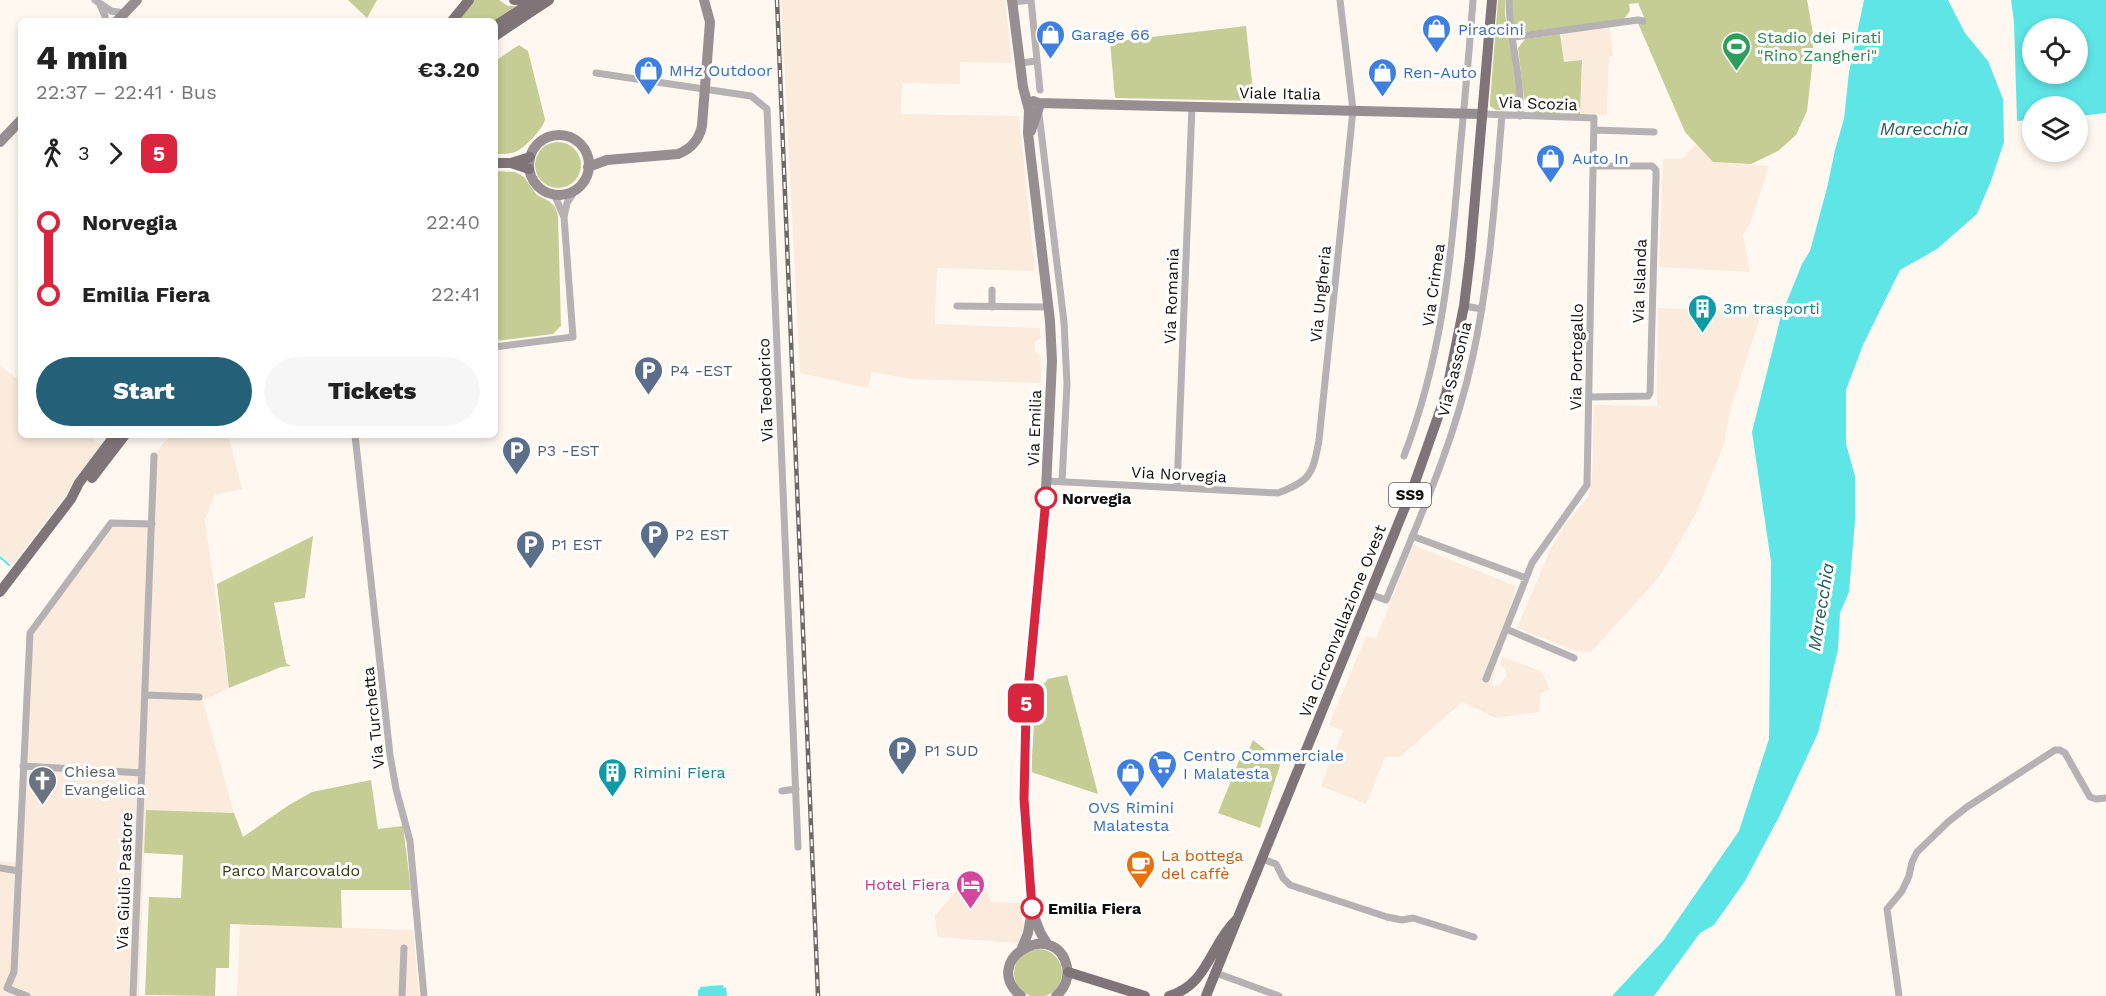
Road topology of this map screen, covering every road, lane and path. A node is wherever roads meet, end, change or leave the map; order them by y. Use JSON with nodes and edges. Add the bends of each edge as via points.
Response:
{"nodes":[{"id":1,"x":137,"y":0,"type":"edge"},
{"id":2,"x":469,"y":0,"type":"edge"},
{"id":3,"x":514,"y":0,"type":"edge"},
{"id":4,"x":521,"y":0,"type":"edge"},
{"id":5,"x":535,"y":0,"type":"edge"},
{"id":6,"x":549,"y":0,"type":"edge"},
{"id":7,"x":704,"y":0,"type":"edge"},
{"id":8,"x":1031,"y":0,"type":"edge"},
{"id":9,"x":1340,"y":0,"type":"edge"},
{"id":10,"x":1473,"y":0,"type":"edge"},
{"id":11,"x":1492,"y":0,"type":"edge"},
{"id":12,"x":1509,"y":0,"type":"edge"},
{"id":13,"x":1013,"y":1,"type":"edge"},
{"id":14,"x":97,"y":2,"type":"edge"},
{"id":15,"x":121,"y":17,"type":"edge"},
{"id":16,"x":105,"y":18,"type":"edge"},
{"id":17,"x":454,"y":18,"type":"edge"},
{"id":18,"x":1643,"y":21,"type":"dead end"},
{"id":19,"x":498,"y":24,"type":"edge"},
{"id":20,"x":498,"y":34,"type":"edge"},
{"id":21,"x":1514,"y":38,"type":"junction"},
{"id":22,"x":1037,"y":61,"type":"junction"},
{"id":23,"x":1020,"y":63,"type":"junction"},
{"id":24,"x":596,"y":73,"type":"dead end"},
{"id":25,"x":1040,"y":90,"type":"dead end"},
{"id":26,"x":705,"y":91,"type":"junction"},
{"id":27,"x":1192,"y":106,"type":"junction"},
{"id":28,"x":1035,"y":107,"type":"junction"},
{"id":29,"x":1353,"y":110,"type":"junction"},
{"id":30,"x":1465,"y":113,"type":"junction"},
{"id":31,"x":1481,"y":114,"type":"junction"},
{"id":32,"x":1502,"y":115,"type":"junction"},
{"id":33,"x":1520,"y":116,"type":"junction"},
{"id":34,"x":1594,"y":118,"type":"joint"},
{"id":35,"x":18,"y":123,"type":"edge"},
{"id":36,"x":1594,"y":130,"type":"junction"},
{"id":37,"x":1654,"y":132,"type":"dead end"},
{"id":38,"x":0,"y":142,"type":"edge"},
{"id":39,"x":586,"y":153,"type":"junction"},
{"id":40,"x":530,"y":157,"type":"junction"},
{"id":41,"x":1045,"y":159,"type":"junction"},
{"id":42,"x":607,"y":160,"type":"junction"},
{"id":43,"x":1032,"y":160,"type":"junction"},
{"id":44,"x":498,"y":163,"type":"edge"},
{"id":45,"x":511,"y":163,"type":"junction"},
{"id":46,"x":1594,"y":166,"type":"junction"},
{"id":47,"x":588,"y":167,"type":"junction"},
{"id":48,"x":529,"y":169,"type":"junction"},
{"id":49,"x":576,"y":189,"type":"junction"},
{"id":50,"x":554,"y":194,"type":"junction"},
{"id":51,"x":564,"y":217,"type":"junction"},
{"id":52,"x":992,"y":290,"type":"dead end"},
{"id":53,"x":957,"y":306,"type":"dead end"},
{"id":54,"x":992,"y":306,"type":"junction"},
{"id":55,"x":1464,"y":306,"type":"junction"},
{"id":56,"x":1048,"y":307,"type":"junction"},
{"id":57,"x":1482,"y":309,"type":"junction"},
{"id":58,"x":1051,"y":334,"type":"junction"},
{"id":59,"x":1065,"y":334,"type":"junction"},
{"id":60,"x":498,"y":347,"type":"edge"},
{"id":61,"x":1589,"y":397,"type":"junction"},
{"id":62,"x":113,"y":438,"type":"edge"},
{"id":63,"x":123,"y":438,"type":"edge"},
{"id":64,"x":355,"y":438,"type":"edge"},
{"id":65,"x":154,"y":456,"type":"dead end"},
{"id":66,"x":1404,"y":456,"type":"dead end"},
{"id":67,"x":1306,"y":479,"type":"joint"},
{"id":68,"x":1047,"y":481,"type":"junction"},
{"id":69,"x":1062,"y":482,"type":"junction"},
{"id":70,"x":1414,"y":485,"type":"junction"},
{"id":71,"x":1177,"y":487,"type":"junction"},
{"id":72,"x":1430,"y":491,"type":"junction"},
{"id":73,"x":70,"y":499,"type":"junction"},
{"id":74,"x":152,"y":524,"type":"junction"},
{"id":75,"x":1412,"y":536,"type":"junction"},
{"id":76,"x":20,"y":565,"type":"junction"},
{"id":77,"x":1526,"y":578,"type":"junction"},
{"id":78,"x":0,"y":585,"type":"edge"},
{"id":79,"x":0,"y":592,"type":"edge"},
{"id":80,"x":1370,"y":594,"type":"junction"},
{"id":81,"x":1506,"y":629,"type":"junction"},
{"id":82,"x":1574,"y":658,"type":"dead end"},
{"id":83,"x":1486,"y":680,"type":"dead end"},
{"id":84,"x":145,"y":695,"type":"junction"},
{"id":85,"x":199,"y":697,"type":"dead end"},
{"id":86,"x":23,"y":766,"type":"junction"},
{"id":87,"x":142,"y":773,"type":"junction"},
{"id":88,"x":796,"y":789,"type":"junction"},
{"id":89,"x":782,"y":790,"type":"dead end"},
{"id":90,"x":2106,"y":798,"type":"edge"},
{"id":91,"x":798,"y":847,"type":"dead end"},
{"id":92,"x":1262,"y":859,"type":"junction"},
{"id":93,"x":0,"y":868,"type":"edge"},
{"id":94,"x":19,"y":871,"type":"junction"},
{"id":95,"x":1032,"y":910,"type":"junction"},
{"id":96,"x":1239,"y":918,"type":"junction"},
{"id":97,"x":1474,"y":937,"type":"dead end"},
{"id":98,"x":1048,"y":945,"type":"junction"},
{"id":99,"x":404,"y":948,"type":"dead end"},
{"id":100,"x":1022,"y":948,"type":"junction"},
{"id":101,"x":1068,"y":972,"type":"junction"},
{"id":102,"x":1216,"y":973,"type":"junction"},
{"id":103,"x":7,"y":990,"type":"edge"},
{"id":104,"x":27,"y":996,"type":"edge"},
{"id":105,"x":133,"y":996,"type":"edge"},
{"id":106,"x":402,"y":996,"type":"edge"},
{"id":107,"x":424,"y":996,"type":"edge"},
{"id":108,"x":1021,"y":996,"type":"edge"},
{"id":109,"x":1056,"y":996,"type":"edge"},
{"id":110,"x":1145,"y":996,"type":"edge"},
{"id":111,"x":1169,"y":996,"type":"edge"},
{"id":112,"x":1206,"y":996,"type":"edge"},
{"id":113,"x":1279,"y":996,"type":"edge"},
{"id":114,"x":1899,"y":996,"type":"edge"}],
"edges":[{"from":1,"to":15,"type":"main road"},
{"from":2,"to":17,"type":"main road"},
{"from":3,"to":4,"type":"main road"},
{"from":5,"to":19,"type":"main road"},
{"from":6,"to":20,"type":"main road"},
{"from":7,"to":26,"type":"main road","via":[[710,22]]},
{"from":8,"to":13,"type":"street"},
{"from":8,"to":22,"type":"street"},
{"from":9,"to":29,"type":"street","name":"Via Ungheria"},
{"from":10,"to":30,"type":"street","name":"Via Crimea"},
{"from":11,"to":31,"type":"main road","name":"Via Circonvallazione Ovest","number":"SS9"},
{"from":12,"to":21,"type":"street"},
{"from":13,"to":23,"type":"main road","name":"Via Emilia"},
{"from":14,"to":15,"type":"street"},
{"from":14,"to":16,"type":"street"},
{"from":18,"to":21,"type":"street"},
{"from":21,"to":33,"type":"street"},
{"from":22,"to":23,"type":"street"},
{"from":22,"to":25,"type":"street"},
{"from":23,"to":28,"type":"main road","name":"Via Emilia","via":[[1025,100]]},
{"from":24,"to":26,"type":"street","name":"Via Teodorico"},
{"from":26,"to":42,"type":"main road","via":[[700,134],[685,151]]},
{"from":26,"to":88,"type":"street","name":"Via Teodorico","via":[[751,96],[766,109]]},
{"from":27,"to":28,"type":"main road","name":"Viale Italia"},
{"from":27,"to":29,"type":"main road","name":"Viale Italia"},
{"from":27,"to":71,"type":"street","name":"Via Romania"},
{"from":28,"to":41,"type":"street"},
{"from":28,"to":43,"type":"main road","name":"Via Emilia","via":[[1028,117]]},
{"from":29,"to":30,"type":"main road","name":"Viale Italia"},
{"from":29,"to":67,"type":"street","name":"Via Ungheria","via":[[1319,440]]},
{"from":30,"to":31,"type":"main road","name":"Viale Italia"},
{"from":30,"to":66,"type":"street","name":"Via Crimea","via":[[1444,309],[1419,415]]},
{"from":31,"to":32,"type":"street","name":"Via Scozia"},
{"from":31,"to":55,"type":"main road","name":"Via Circonvallazione Ovest","number":"SS9"},
{"from":32,"to":33,"type":"street","name":"Via Scozia"},
{"from":32,"to":57,"type":"street","name":"Via Sassonia"},
{"from":33,"to":34,"type":"street","name":"Via Scozia"},
{"from":34,"to":36,"type":"street","name":"Via Portogallo"},
{"from":35,"to":38,"type":"main road"},
{"from":36,"to":37,"type":"street","name":"Via Scozia"},
{"from":36,"to":46,"type":"street","name":"Via Portogallo"},
{"from":39,"to":40,"type":"main road","via":[[574,139],[556,135],[539,142]]},
{"from":39,"to":42,"type":"main road"},
{"from":39,"to":47,"type":"main road"},
{"from":40,"to":45,"type":"main road"},
{"from":40,"to":48,"type":"main road"},
{"from":41,"to":43,"type":"street"},
{"from":41,"to":59,"type":"street"},
{"from":42,"to":47,"type":"main road"},
{"from":43,"to":56,"type":"main road","name":"Via Emilia"},
{"from":44,"to":45,"type":"main road"},
{"from":45,"to":48,"type":"main road"},
{"from":46,"to":61,"type":"street","name":"Via Portogallo"},
{"from":46,"to":61,"type":"street","name":"Via Islanda","via":[[1652,166],[1656,177],[1650,393]]},
{"from":47,"to":49,"type":"main road"},
{"from":48,"to":50,"type":"main road","via":[[538,186]]},
{"from":49,"to":50,"type":"main road"},
{"from":49,"to":51,"type":"street","via":[[567,202]]},
{"from":50,"to":51,"type":"street"},
{"from":51,"to":60,"type":"street","via":[[573,337]]},
{"from":52,"to":54,"type":"street"},
{"from":53,"to":54,"type":"street"},
{"from":54,"to":56,"type":"street"},
{"from":55,"to":57,"type":"street"},
{"from":55,"to":70,"type":"main road","name":"Via Circonvallazione Ovest","number":"SS9","via":[[1446,394]]},
{"from":56,"to":58,"type":"main road","name":"Via Emilia"},
{"from":57,"to":72,"type":"street","name":"Via Sassonia","via":[[1454,428]]},
{"from":58,"to":59,"type":"street"},
{"from":58,"to":68,"type":"main road","name":"Via Emilia"},
{"from":59,"to":69,"type":"street","via":[[1067,384]]},
{"from":61,"to":77,"type":"street","name":"Via Portogallo","via":[[1587,485],[1532,563]]},
{"from":62,"to":73,"type":"main road"},
{"from":63,"to":73,"type":"main road","via":[[85,487]]},
{"from":64,"to":107,"type":"street","name":"Via Turchetta","via":[[390,755],[410,841]]},
{"from":65,"to":74,"type":"street","name":"Via Giulio Pastore"},
{"from":67,"to":71,"type":"street","name":"Via Norvegia","via":[[1278,492]]},
{"from":68,"to":69,"type":"street","name":"Via Norvegia"},
{"from":68,"to":95,"type":"main road","name":"Via Emilia","via":[[1026,712],[1024,799]]},
{"from":69,"to":71,"type":"street","name":"Via Norvegia"},
{"from":70,"to":72,"type":"street"},
{"from":70,"to":80,"type":"main road","name":"Via Circonvallazione Ovest","number":"SS9"},
{"from":72,"to":75,"type":"street","name":"Via Sassonia"},
{"from":73,"to":76,"type":"main road"},
{"from":74,"to":84,"type":"street","name":"Via Giulio Pastore"},
{"from":74,"to":86,"type":"street","via":[[111,523],[33,626]]},
{"from":75,"to":77,"type":"street"},
{"from":75,"to":80,"type":"street","name":"Via Sassonia","via":[[1386,600]]},
{"from":76,"to":78,"type":"main road"},
{"from":76,"to":79,"type":"main road"},
{"from":77,"to":81,"type":"street","name":"Via Portogallo"},
{"from":80,"to":92,"type":"main road","name":"Via Circonvallazione Ovest","number":"SS9"},
{"from":81,"to":82,"type":"street"},
{"from":81,"to":83,"type":"street","name":"Via Portogallo"},
{"from":84,"to":85,"type":"street"},
{"from":84,"to":87,"type":"street","name":"Via Giulio Pastore"},
{"from":86,"to":87,"type":"street"},
{"from":86,"to":94,"type":"street"},
{"from":87,"to":105,"type":"street","name":"Via Giulio Pastore"},
{"from":88,"to":89,"type":"street"},
{"from":88,"to":91,"type":"street","name":"Via Teodorico"},
{"from":90,"to":114,"type":"street","via":[[2090,797],[2065,753],[2055,750],[1967,807],[1926,843],[1917,852],[1902,891],[1887,909]]},
{"from":92,"to":96,"type":"main road","name":"Via Circonvallazione Ovest","number":"SS9"},
{"from":92,"to":97,"type":"street","via":[[1276,864],[1290,885],[1387,917],[1413,918]]},
{"from":93,"to":94,"type":"street"},
{"from":94,"to":103,"type":"street","via":[[14,972]]},
{"from":95,"to":98,"type":"main road","name":"Via Emilia"},
{"from":95,"to":100,"type":"main road","name":"Via Emilia"},
{"from":96,"to":102,"type":"main road","name":"Via Circonvallazione Ovest","number":"SS9"},
{"from":96,"to":111,"type":"main road","via":[[1226,930],[1201,976]]},
{"from":98,"to":100,"type":"main road","via":[[1039,943]]},
{"from":98,"to":101,"type":"main road","name":"Via Emilia","via":[[1062,955]]},
{"from":99,"to":106,"type":"street"},
{"from":100,"to":108,"type":"main road","name":"Via Emilia","via":[[1009,972],[1012,986]]},
{"from":101,"to":109,"type":"main road"},
{"from":101,"to":110,"type":"main road"},
{"from":102,"to":112,"type":"main road","name":"Via Circonvallazione Ovest","number":"SS9"},
{"from":102,"to":113,"type":"street"},
{"from":103,"to":104,"type":"street"}]}
